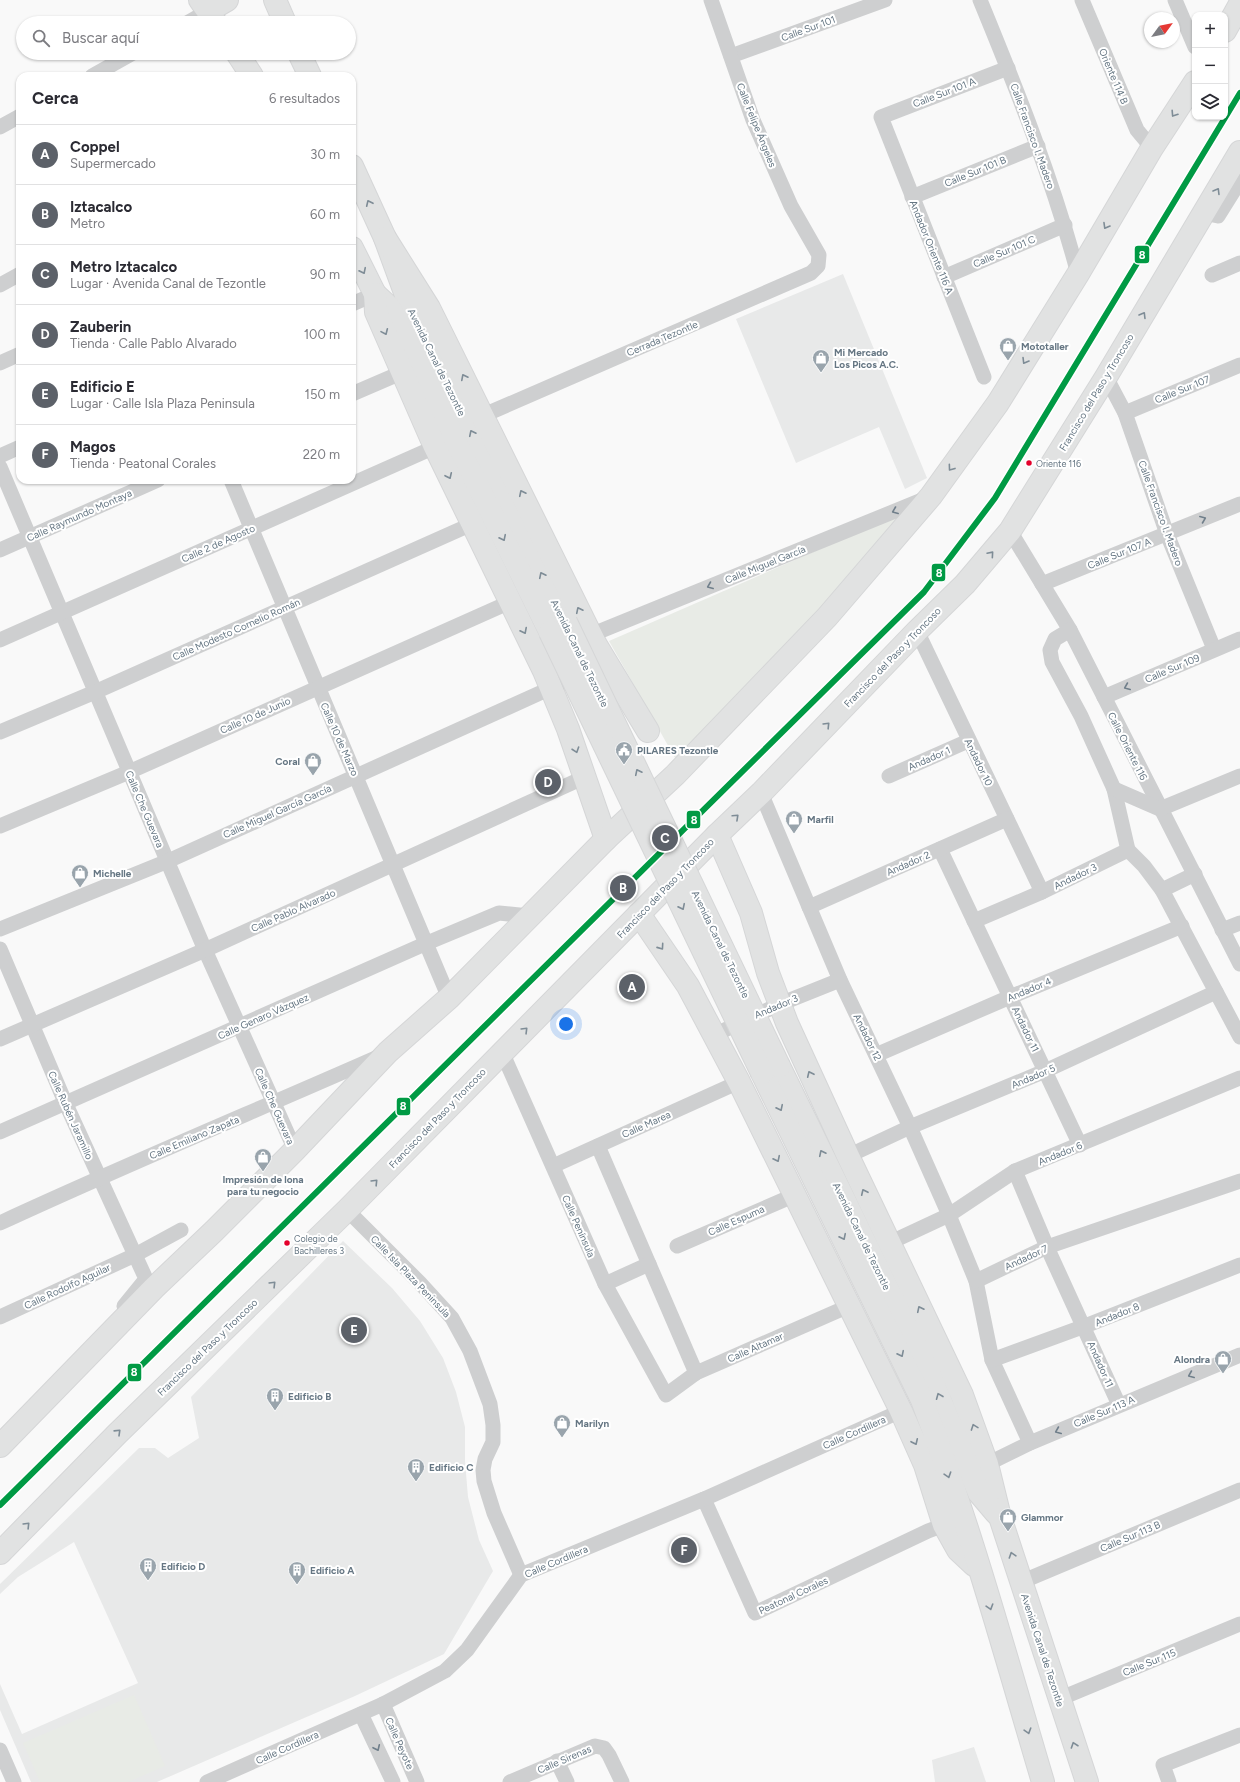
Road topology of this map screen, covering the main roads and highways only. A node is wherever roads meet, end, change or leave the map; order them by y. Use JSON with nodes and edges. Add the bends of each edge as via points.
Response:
{"nodes":[{"id":1,"x":226,"y":0,"type":"edge"},
{"id":2,"x":1240,"y":4,"type":"edge"},
{"id":3,"x":208,"y":11,"type":"edge"},
{"id":4,"x":1228,"y":26,"type":"edge"},
{"id":5,"x":242,"y":60,"type":"edge"},
{"id":6,"x":302,"y":60,"type":"edge"},
{"id":7,"x":249,"y":72,"type":"edge"},
{"id":8,"x":308,"y":72,"type":"edge"},
{"id":9,"x":1194,"y":84,"type":"edge"},
{"id":10,"x":1240,"y":152,"type":"edge"},
{"id":11,"x":356,"y":175,"type":"edge"},
{"id":12,"x":385,"y":238,"type":"junction"},
{"id":13,"x":356,"y":256,"type":"edge"},
{"id":14,"x":375,"y":294,"type":"junction"},
{"id":15,"x":558,"y":627,"type":"junction"},
{"id":16,"x":648,"y":731,"type":"dead end"},
{"id":17,"x":717,"y":835,"type":"junction"},
{"id":18,"x":606,"y":839,"type":"junction"},
{"id":19,"x":639,"y":914,"type":"junction"},
{"id":20,"x":783,"y":1013,"type":"junction"},
{"id":21,"x":726,"y":1058,"type":"junction"},
{"id":22,"x":771,"y":1069,"type":"junction"},
{"id":23,"x":0,"y":1446,"type":"edge"},
{"id":24,"x":979,"y":1468,"type":"junction"},
{"id":25,"x":0,"y":1553,"type":"edge"},
{"id":26,"x":979,"y":1569,"type":"junction"},
{"id":27,"x":1043,"y":1782,"type":"edge"},
{"id":28,"x":1087,"y":1782,"type":"edge"}],
"edges":[{"from":1,"to":3,"type":"main road"},
{"from":2,"to":4,"type":"main road"},
{"from":5,"to":7,"type":"main road"},
{"from":6,"to":8,"type":"main road"},
{"from":9,"to":18,"type":"main road","one_way":true,"via":[[1152,148],[1012,382],[931,496],[816,628],[675,775]]},
{"from":17,"to":10,"type":"main road","name":"Francisco del Paso y Troncoso","one_way":true,"via":[[965,584],[1010,531],[1106,377]]},
{"from":12,"to":11,"type":"main road","name":"Avenida Canal de Tezontle","one_way":true},
{"from":15,"to":12,"type":"main road","name":"Avenida Canal de Tezontle","one_way":true,"via":[[414,317]]},
{"from":16,"to":12,"type":"main road","name":"Avenida Canal de Tezontle","one_way":true,"via":[[617,681],[429,308]]},
{"from":13,"to":14,"type":"main road","name":"Avenida Canal de Tezontle","one_way":true},
{"from":14,"to":15,"type":"main road","name":"Avenida Canal de Tezontle","one_way":true,"via":[[390,307]]},
{"from":14,"to":18,"type":"main road","name":"Avenida Canal de Tezontle","one_way":true,"via":[[376,312],[435,447],[552,689]]},
{"from":15,"to":22,"type":"main road","name":"Avenida Canal de Tezontle","bridge":true},
{"from":17,"to":19,"type":"main road","name":"Francisco del Paso y Troncoso"},
{"from":17,"to":20,"type":"main road","name":"Avenida Canal de Tezontle","via":[[751,913],[768,973]]},
{"from":18,"to":23,"type":"main road","via":[[449,998],[388,1052]]},
{"from":19,"to":21,"type":"main road","one_way":true,"via":[[688,986]]},
{"from":25,"to":19,"type":"main road","name":"Francisco del Paso y Troncoso","one_way":true,"via":[[117,1434],[347,1210]]},
{"from":20,"to":21,"type":"main road","via":[[773,1025],[751,1037]]},
{"from":24,"to":20,"type":"main road","name":"Avenida Canal de Tezontle","one_way":true,"via":[[962,1395],[889,1244]]},
{"from":21,"to":26,"type":"main road","one_way":true,"via":[[901,1411],[925,1465],[944,1525],[958,1550]]},
{"from":24,"to":22,"type":"main road","name":"Avenida Canal de Tezontle","one_way":true},
{"from":22,"to":26,"type":"main road","name":"Avenida Canal de Tezontle","one_way":true,"via":[[922,1400]]},
{"from":28,"to":24,"type":"main road","name":"Avenida Canal de Tezontle","one_way":true,"via":[[1000,1517],[979,1493]]},
{"from":26,"to":27,"type":"main road","name":"Avenida Canal de Tezontle","one_way":true}]}
